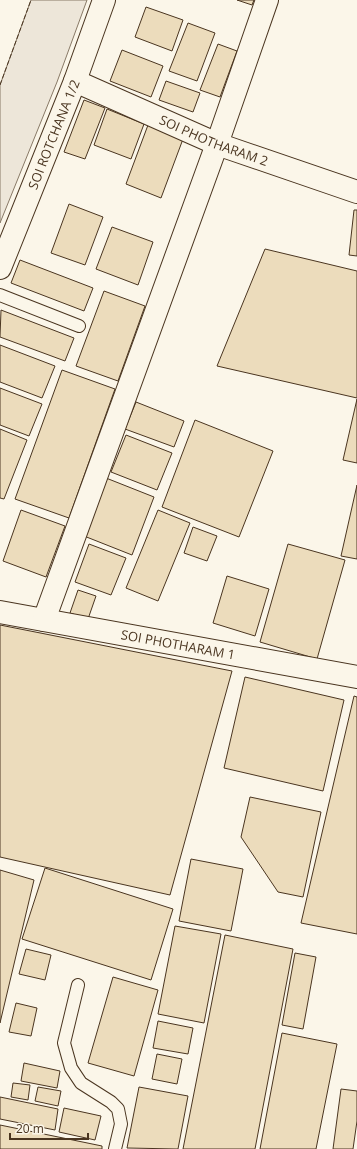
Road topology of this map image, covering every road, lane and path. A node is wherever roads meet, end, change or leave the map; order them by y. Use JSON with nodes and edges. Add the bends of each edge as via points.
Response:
{"nodes":[{"id":1,"x":104,"y":0,"type":"edge"},
{"id":2,"x":267,"y":0,"type":"edge"},
{"id":3,"x":75,"y":81,"type":"junction"},
{"id":4,"x":217,"y":144,"type":"junction"},
{"id":5,"x":357,"y":191,"type":"edge"},
{"id":6,"x":0,"y":268,"type":"edge"},
{"id":7,"x":0,"y":295,"type":"edge"},
{"id":8,"x":79,"y":326,"type":"dead end"},
{"id":9,"x":0,"y":612,"type":"edge"},
{"id":10,"x":44,"y":620,"type":"junction"},
{"id":11,"x":357,"y":677,"type":"edge"},
{"id":12,"x":78,"y":985,"type":"dead end"},
{"id":13,"x":115,"y":1149,"type":"edge"}],
"edges":[{"from":1,"to":3,"type":"street","name":"SOI ROTCHANA 1/2"},
{"from":2,"to":4,"type":"street"},
{"from":3,"to":4,"type":"street","name":"SOI PHOTHARAM 2"},
{"from":3,"to":6,"type":"street","name":"SOI ROTCHANA 1/2"},
{"from":4,"to":5,"type":"street","name":"SOI PHOTHARAM 2"},
{"from":4,"to":10,"type":"street"},
{"from":7,"to":8,"type":"lane"},
{"from":9,"to":10,"type":"street","name":"SOI PHOTHARAM 1"},
{"from":10,"to":11,"type":"street","name":"SOI PHOTHARAM 1"},
{"from":12,"to":13,"type":"lane","via":[[64,1043],[71,1068],[81,1083],[118,1109],[121,1124]]}]}
